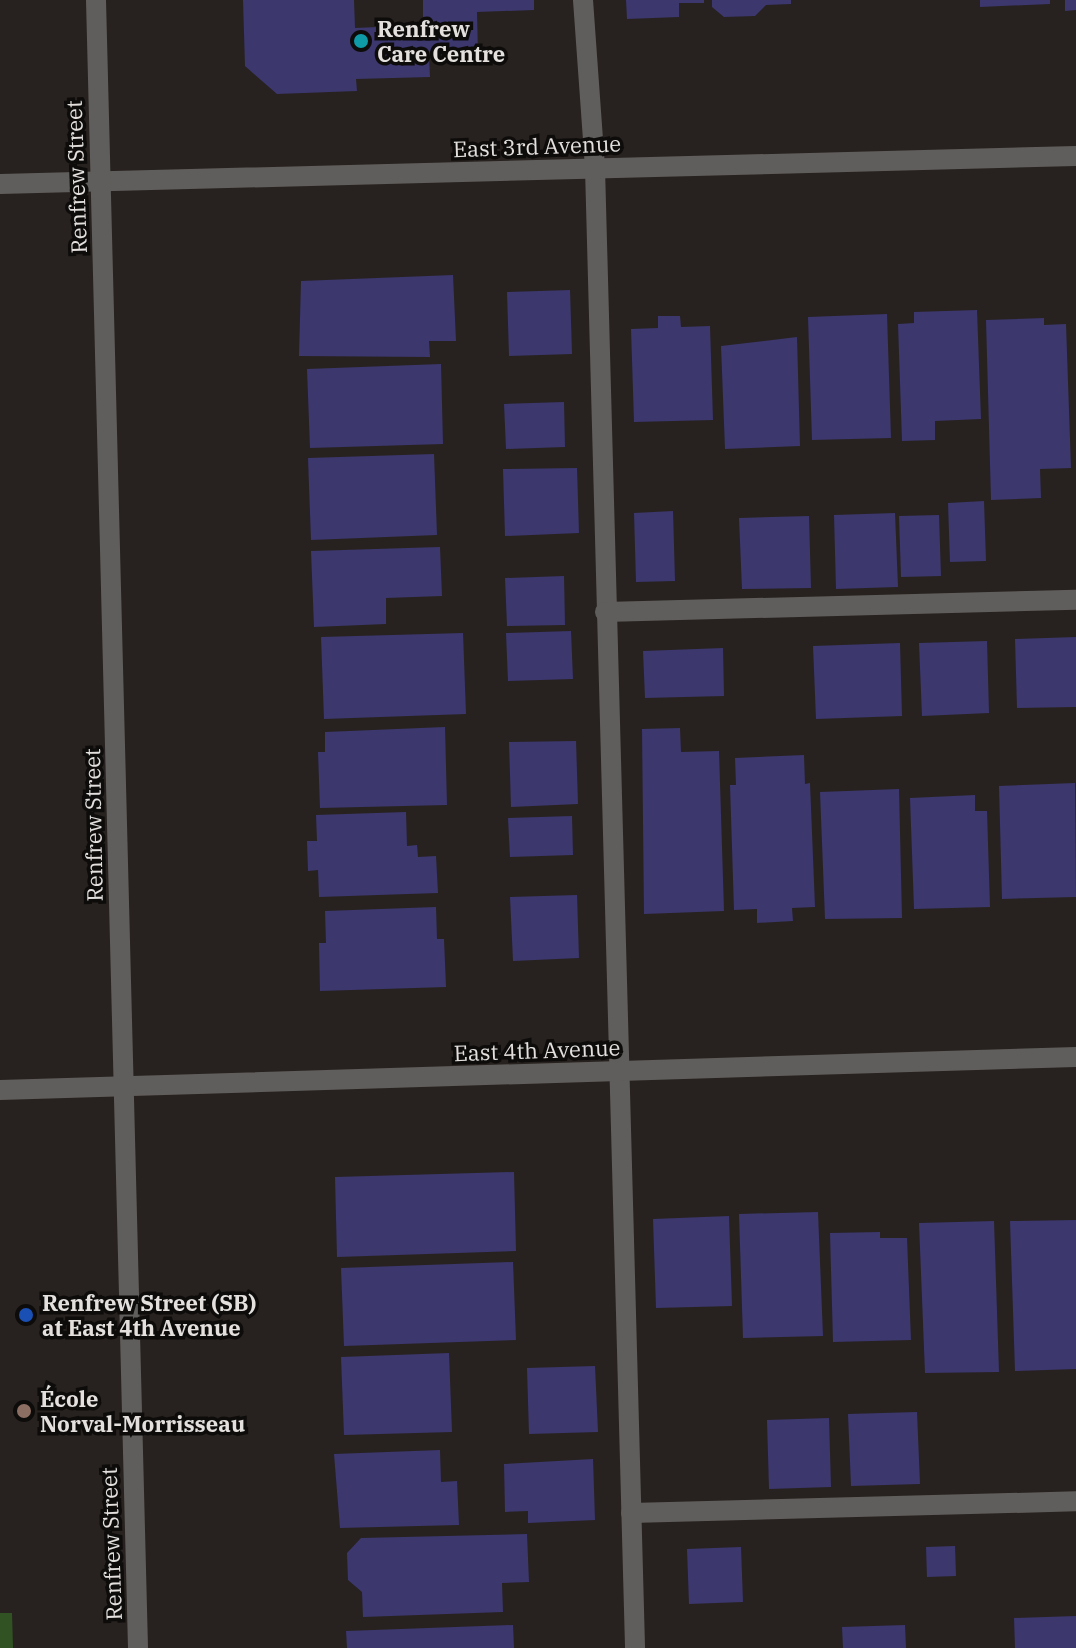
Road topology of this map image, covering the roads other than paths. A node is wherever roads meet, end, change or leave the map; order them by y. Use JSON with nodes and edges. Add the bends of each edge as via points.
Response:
{"nodes":[{"id":1,"x":96,"y":0,"type":"edge"},
{"id":2,"x":583,"y":0,"type":"edge"},
{"id":3,"x":1076,"y":156,"type":"edge"},
{"id":4,"x":595,"y":168,"type":"junction"},
{"id":5,"x":100,"y":182,"type":"junction"},
{"id":6,"x":0,"y":184,"type":"edge"},
{"id":7,"x":1076,"y":600,"type":"edge"},
{"id":8,"x":605,"y":612,"type":"junction"},
{"id":9,"x":1076,"y":1057,"type":"edge"},
{"id":10,"x":616,"y":1072,"type":"junction"},
{"id":11,"x":123,"y":1086,"type":"junction"},
{"id":12,"x":0,"y":1090,"type":"edge"},
{"id":13,"x":1076,"y":1501,"type":"edge"},
{"id":14,"x":631,"y":1513,"type":"junction"},
{"id":15,"x":138,"y":1648,"type":"edge"},
{"id":16,"x":635,"y":1648,"type":"edge"}],
"edges":[{"from":1,"to":5,"type":"street","name":"Renfrew Street"},
{"from":2,"to":4,"type":"street"},
{"from":3,"to":4,"type":"street","name":"East 3rd Avenue"},
{"from":4,"to":5,"type":"street","name":"East 3rd Avenue"},
{"from":4,"to":8,"type":"street"},
{"from":5,"to":6,"type":"street","name":"East 3rd Avenue"},
{"from":5,"to":11,"type":"street","name":"Renfrew Street"},
{"from":7,"to":8,"type":"street"},
{"from":8,"to":10,"type":"street"},
{"from":9,"to":10,"type":"street","name":"East 4th Avenue"},
{"from":10,"to":11,"type":"street","name":"East 4th Avenue"},
{"from":10,"to":14,"type":"street"},
{"from":11,"to":12,"type":"street","name":"East 4th Avenue"},
{"from":11,"to":15,"type":"street","name":"Renfrew Street"},
{"from":13,"to":14,"type":"street"},
{"from":14,"to":16,"type":"street"}]}
